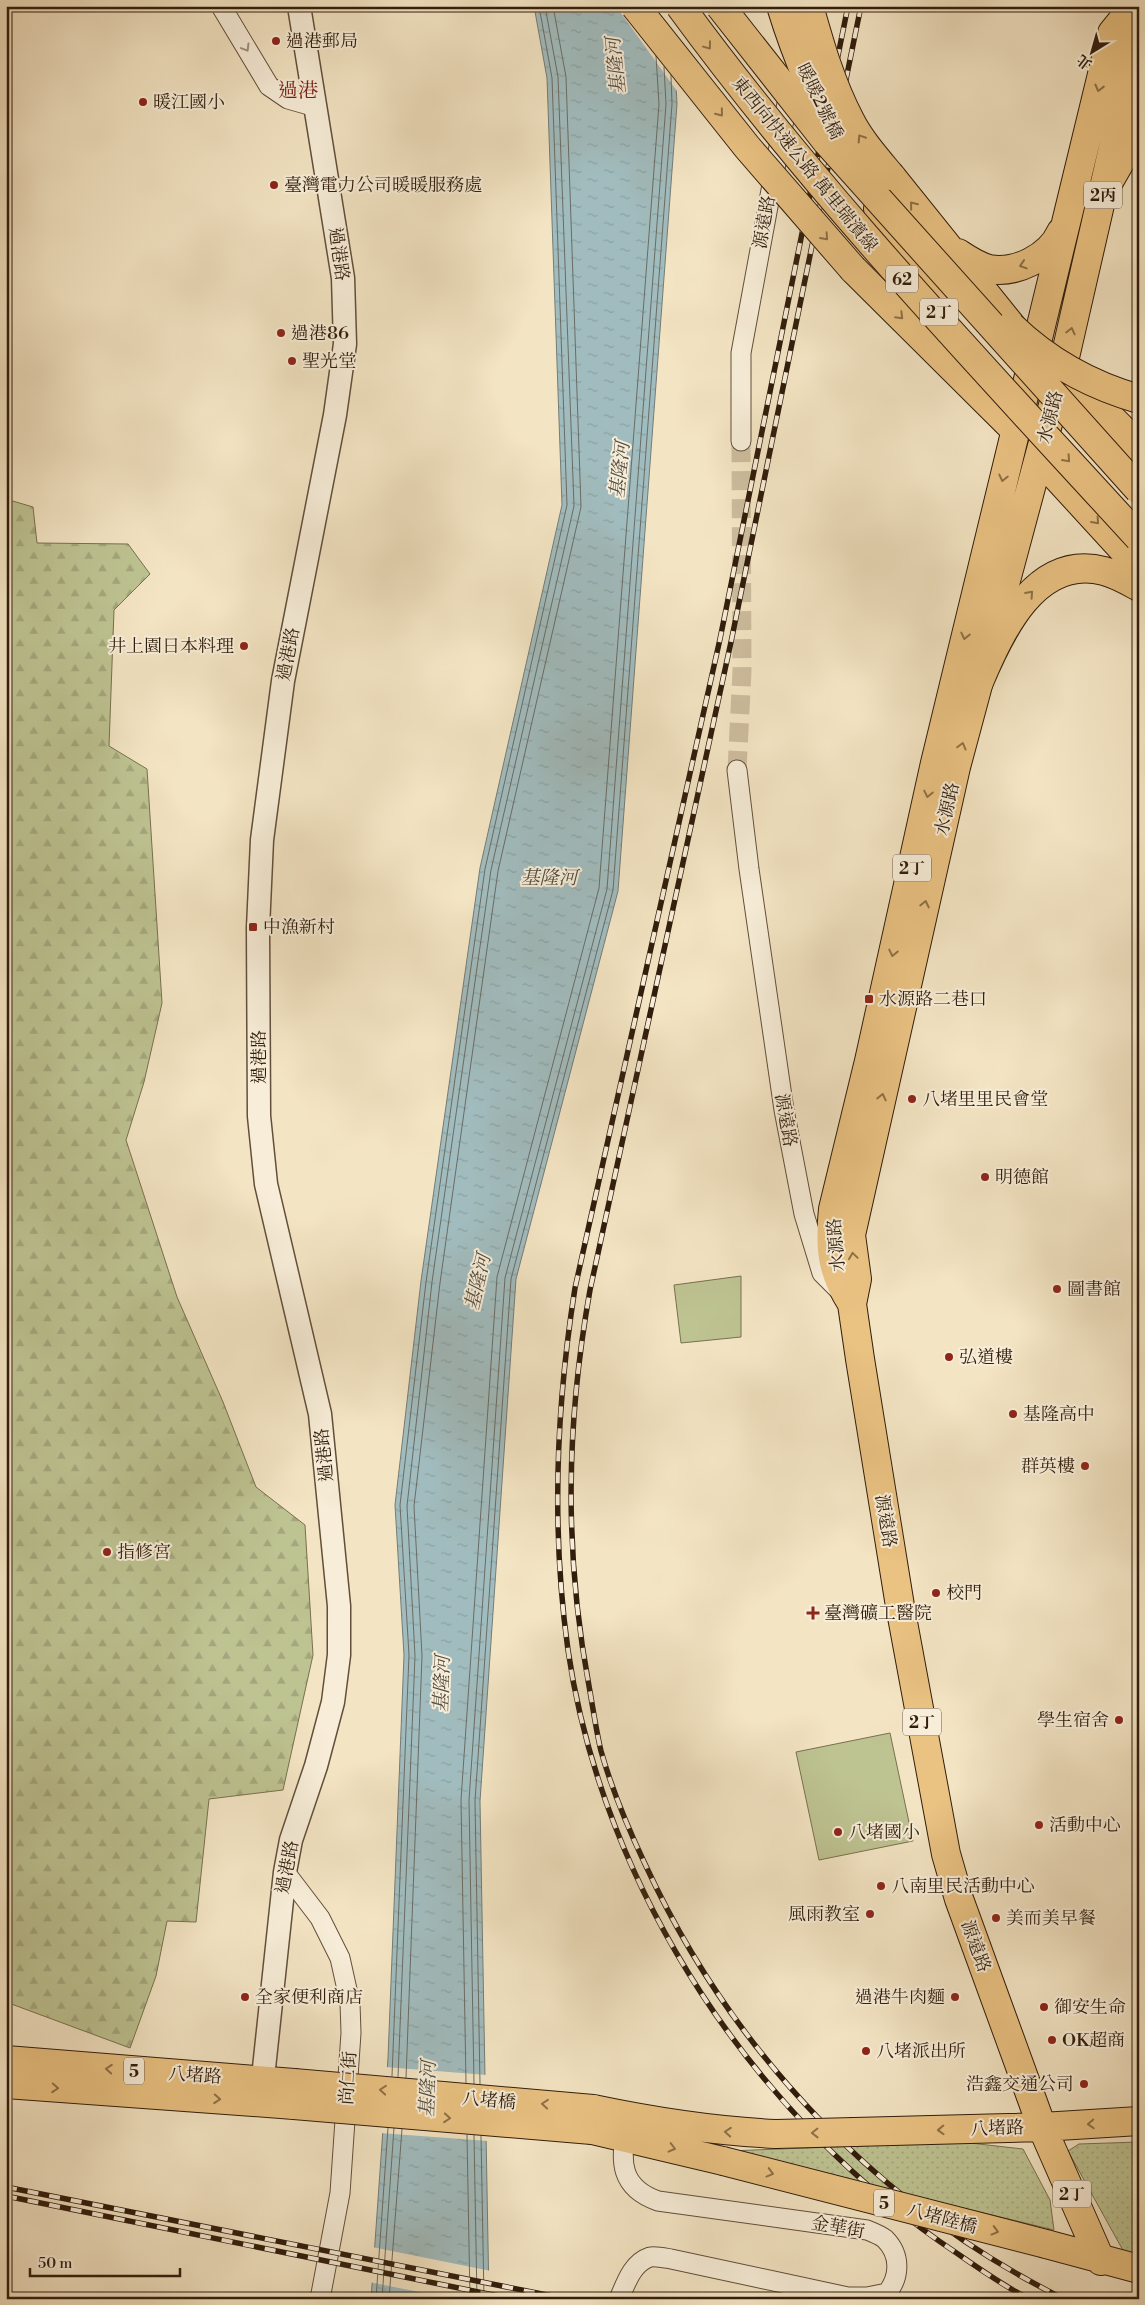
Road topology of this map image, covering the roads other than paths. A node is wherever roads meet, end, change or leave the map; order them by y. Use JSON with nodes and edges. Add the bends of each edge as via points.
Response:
{"nodes":[{"id":1,"x":221,"y":6,"type":"edge"},
{"id":2,"x":299,"y":6,"type":"edge"},
{"id":3,"x":635,"y":6,"type":"edge"},
{"id":4,"x":680,"y":6,"type":"edge"},
{"id":5,"x":720,"y":6,"type":"edge"},
{"id":6,"x":782,"y":6,"type":"edge"},
{"id":7,"x":808,"y":6,"type":"edge"},
{"id":8,"x":1133,"y":11,"type":"edge"},
{"id":9,"x":316,"y":108,"type":"junction"},
{"id":10,"x":1139,"y":129,"type":"edge"},
{"id":11,"x":862,"y":184,"type":"junction"},
{"id":12,"x":1103,"y":192,"type":"junction"},
{"id":13,"x":1067,"y":219,"type":"junction"},
{"id":14,"x":936,"y":233,"type":"junction"},
{"id":15,"x":1034,"y":354,"type":"junction"},
{"id":16,"x":1060,"y":379,"type":"junction"},
{"id":17,"x":1139,"y":399,"type":"edge"},
{"id":18,"x":1014,"y":430,"type":"junction"},
{"id":19,"x":741,"y":441,"type":"tunnel mouth"},
{"id":20,"x":1139,"y":446,"type":"edge"},
{"id":21,"x":1040,"y":459,"type":"junction"},
{"id":22,"x":1139,"y":470,"type":"edge"},
{"id":23,"x":1139,"y":490,"type":"edge"},
{"id":24,"x":1139,"y":538,"type":"edge"},
{"id":25,"x":1139,"y":567,"type":"edge"},
{"id":26,"x":1139,"y":587,"type":"edge"},
{"id":27,"x":979,"y":682,"type":"junction"},
{"id":28,"x":737,"y":770,"type":"tunnel mouth"},
{"id":29,"x":852,"y":1304,"type":"junction"},
{"id":30,"x":285,"y":1872,"type":"junction"},
{"id":31,"x":6,"y":2060,"type":"edge"},
{"id":32,"x":6,"y":2084,"type":"edge"},
{"id":33,"x":261,"y":2091,"type":"junction"},
{"id":34,"x":294,"y":2094,"type":"joint"},
{"id":35,"x":1139,"y":2121,"type":"edge"},
{"id":36,"x":627,"y":2127,"type":"junction"},
{"id":37,"x":1042,"y":2127,"type":"junction"},
{"id":38,"x":1101,"y":2261,"type":"junction"},
{"id":39,"x":1139,"y":2269,"type":"edge"},
{"id":40,"x":320,"y":2299,"type":"edge"},
{"id":41,"x":619,"y":2299,"type":"edge"}],
"edges":[{"from":1,"to":9,"type":"street","one_way":true,"via":[[269,86],[288,99]]},
{"from":2,"to":9,"type":"street","name":"過港路"},
{"from":3,"to":18,"type":"main road","one_way":true,"bridge":true,"via":[[747,147],[853,269]]},
{"from":4,"to":24,"type":"main road","name":"東西向快速公路 萬里瑞濱線","number":"62","one_way":true,"bridge":true,"via":[[874,249]]},
{"from":5,"to":11,"type":"main road","name":"東西向快速公路 萬里瑞濱線","number":"62","bridge":true,"via":[[779,84]]},
{"from":6,"to":11,"type":"main road","name":"暖暖2號橋","number":"2丁","bridge":true,"via":[[793,46],[825,118]]},
{"from":14,"to":7,"type":"main road","name":"暖暖2號橋","number":"2丁","one_way":true,"bridge":true,"via":[[866,146],[850,121]]},
{"from":7,"to":19,"type":"street","name":"源遠路","via":[[781,130],[741,353]]},
{"from":8,"to":12,"type":"main road","name":"水源路","number":"2丙","via":[[1138,39]]},
{"from":8,"to":13,"type":"main road","name":"水源路","number":"2丙","one_way":true,"via":[[1112,33]]},
{"from":9,"to":30,"type":"street","name":"過港路","via":[[344,278],[345,344],[335,415],[283,681],[262,840],[258,928],[259,1116],[266,1184],[320,1414],[339,1606],[339,1655],[333,1702],[291,1840]]},
{"from":10,"to":12,"type":"main road"},
{"from":11,"to":17,"type":"main road","bridge":true,"via":[[1026,340],[1054,362],[1101,386]]},
{"from":11,"to":18,"type":"main road","number":"2丁"},
{"from":11,"to":23,"type":"main road","name":"東西向快速公路 萬里瑞濱線","number":"62","bridge":true},
{"from":16,"to":12,"type":"main road","name":"水源路","number":"2丙","one_way":true},
{"from":13,"to":14,"type":"main road","one_way":true,"via":[[1050,249],[1035,260],[1004,269],[989,269],[973,263]]},
{"from":13,"to":15,"type":"main road","name":"水源路","number":"2丙"},
{"from":14,"to":15,"type":"main road","number":"2丁"},
{"from":15,"to":16,"type":"main road","number":"2丁"},
{"from":15,"to":18,"type":"main road","name":"水源路","number":"2丁"},
{"from":16,"to":20,"type":"main road","via":[[1102,409]]},
{"from":16,"to":21,"type":"main road","name":"水源路","number":"2丁"},
{"from":16,"to":22,"type":"main road"},
{"from":18,"to":21,"type":"main road"},
{"from":18,"to":29,"type":"main road","name":"水源路","number":"2丁","one_way":true,"via":[[833,1209],[833,1258],[839,1283]]},
{"from":21,"to":25,"type":"main road","one_way":true},
{"from":21,"to":27,"type":"main road","name":"水源路","number":"2丁"},
{"from":27,"to":26,"type":"main road","one_way":true,"via":[[1022,604],[1041,583],[1066,572],[1091,569],[1117,576]]},
{"from":29,"to":27,"type":"main road","name":"水源路","number":"2丁","one_way":true,"via":[[857,1279],[851,1235],[956,767]]},
{"from":28,"to":29,"type":"street","name":"源遠路","via":[[784,1110],[804,1214],[822,1273]]},
{"from":29,"to":37,"type":"main road","name":"源遠路","number":"2丁","via":[[900,1606],[946,1854],[959,1899]]},
{"from":30,"to":33,"type":"street","name":"過港路"},
{"from":30,"to":40,"type":"street","name":"尚仁街","via":[[324,1926],[340,1958],[350,2003],[351,2033],[340,2192]]},
{"from":33,"to":31,"type":"main road","name":"八堵路","number":"5","one_way":true},
{"from":32,"to":33,"type":"main road","name":"八堵路","number":"5","one_way":true},
{"from":33,"to":34,"type":"main road","name":"八堵路","number":"5"},
{"from":34,"to":36,"type":"main road","name":"八堵橋","number":"5","bridge":true,"via":[[593,2119]]},
{"from":35,"to":37,"type":"main road","name":"八堵路","number":"5","one_way":true},
{"from":37,"to":36,"type":"main road","name":"八堵路","number":"5","one_way":true,"bridge":true,"via":[[776,2134],[723,2132],[664,2124]]},
{"from":36,"to":38,"type":"main road","name":"八堵陸橋","number":"5","one_way":true,"bridge":true,"via":[[723,2161]]},
{"from":36,"to":41,"type":"street","name":"金華街","via":[[624,2166],[634,2189],[645,2196],[658,2201],[866,2230],[884,2238],[898,2265],[895,2283],[887,2293],[867,2298],[848,2297],[651,2257],[638,2264]]},
{"from":37,"to":38,"type":"main road","name":"源遠路","number":"2丁"},
{"from":38,"to":39,"type":"main road","number":"5"}]}
